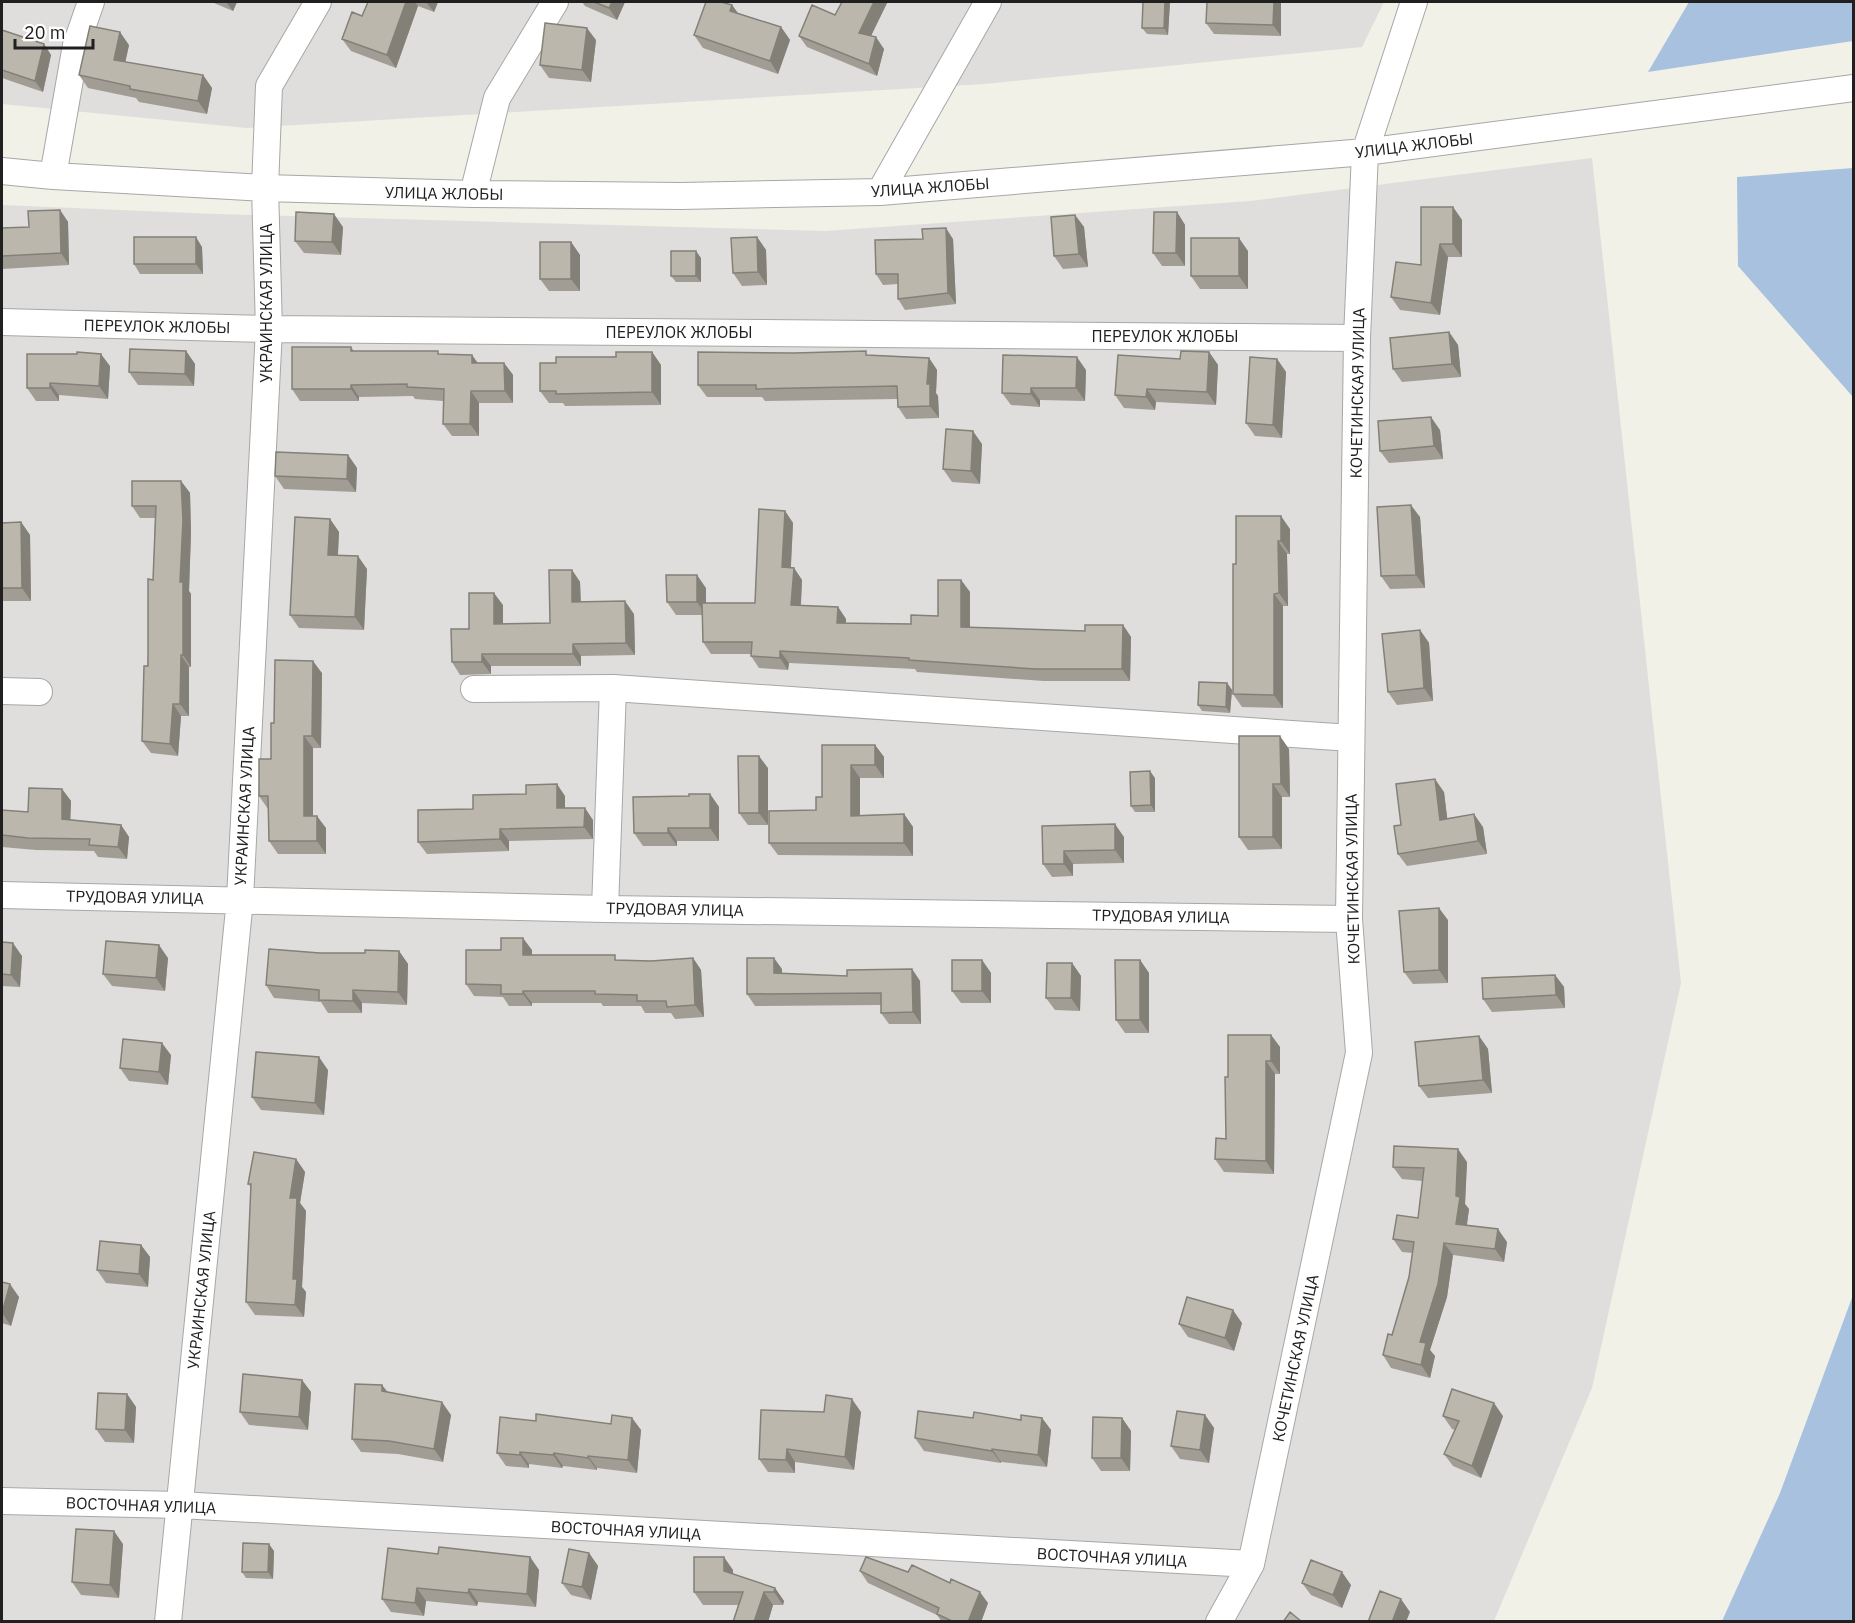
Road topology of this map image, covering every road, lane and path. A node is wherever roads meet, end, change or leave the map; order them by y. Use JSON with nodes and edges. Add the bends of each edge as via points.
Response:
{"nodes":[{"id":1,"x":92,"y":2,"type":"edge"},
{"id":2,"x":318,"y":2,"type":"edge"},
{"id":3,"x":555,"y":2,"type":"edge"},
{"id":4,"x":988,"y":2,"type":"edge"},
{"id":5,"x":1414,"y":2,"type":"edge"},
{"id":6,"x":1854,"y":87,"type":"edge"},
{"id":7,"x":1365,"y":152,"type":"junction"},
{"id":8,"x":2,"y":171,"type":"edge"},
{"id":9,"x":53,"y":176,"type":"junction"},
{"id":10,"x":265,"y":188,"type":"junction"},
{"id":11,"x":880,"y":192,"type":"junction"},
{"id":12,"x":473,"y":194,"type":"junction"},
{"id":13,"x":2,"y":322,"type":"edge"},
{"id":14,"x":269,"y":329,"type":"junction"},
{"id":15,"x":1357,"y":338,"type":"junction"},
{"id":16,"x":613,"y":688,"type":"junction"},
{"id":17,"x":474,"y":689,"type":"dead end"},
{"id":18,"x":2,"y":691,"type":"edge"},
{"id":19,"x":39,"y":692,"type":"dead end"},
{"id":20,"x":1351,"y":738,"type":"junction"},
{"id":21,"x":2,"y":895,"type":"edge"},
{"id":22,"x":240,"y":899,"type":"junction"},
{"id":23,"x":605,"y":909,"type":"junction"},
{"id":24,"x":1349,"y":919,"type":"junction"},
{"id":25,"x":2,"y":1502,"type":"edge"},
{"id":26,"x":180,"y":1505,"type":"junction"},
{"id":27,"x":1251,"y":1564,"type":"junction"},
{"id":28,"x":168,"y":1622,"type":"edge"},
{"id":29,"x":1219,"y":1622,"type":"edge"}],
"edges":[{"from":1,"to":9,"type":"street","via":[[76,45]]},
{"from":2,"to":10,"type":"street","name":"УКРАИНСКАЯ УЛИЦА","via":[[269,86]]},
{"from":3,"to":12,"type":"street","via":[[497,98]]},
{"from":4,"to":11,"type":"street"},
{"from":5,"to":7,"type":"street","name":"КОЧЕТИНСКАЯ УЛИЦА"},
{"from":6,"to":7,"type":"street","name":"УЛИЦА ЖЛОБЫ"},
{"from":7,"to":11,"type":"street","name":"УЛИЦА ЖЛОБЫ"},
{"from":7,"to":15,"type":"street","name":"КОЧЕТИНСКАЯ УЛИЦА"},
{"from":8,"to":9,"type":"street","name":"УЛИЦА ЖЛОБЫ"},
{"from":9,"to":10,"type":"street","name":"УЛИЦА ЖЛОБЫ"},
{"from":10,"to":12,"type":"street","name":"УЛИЦА ЖЛОБЫ"},
{"from":10,"to":14,"type":"street","name":"УКРАИНСКАЯ УЛИЦА"},
{"from":11,"to":12,"type":"street","name":"УЛИЦА ЖЛОБЫ","via":[[681,196]]},
{"from":13,"to":14,"type":"street","name":"ПЕРЕУЛОК ЖЛОБЫ"},
{"from":14,"to":15,"type":"street","name":"ПЕРЕУЛОК ЖЛОБЫ"},
{"from":14,"to":22,"type":"street","name":"УКРАИНСКАЯ УЛИЦА"},
{"from":15,"to":20,"type":"street","name":"КОЧЕТИНСКАЯ УЛИЦА"},
{"from":16,"to":17,"type":"street"},
{"from":16,"to":20,"type":"street"},
{"from":16,"to":23,"type":"street"},
{"from":18,"to":19,"type":"street"},
{"from":20,"to":24,"type":"street","name":"КОЧЕТИНСКАЯ УЛИЦА"},
{"from":21,"to":22,"type":"street","name":"ТРУДОВАЯ УЛИЦА"},
{"from":22,"to":23,"type":"street","name":"ТРУДОВАЯ УЛИЦА"},
{"from":22,"to":26,"type":"street","name":"УКРАИНСКАЯ УЛИЦА"},
{"from":23,"to":24,"type":"street","name":"ТРУДОВАЯ УЛИЦА"},
{"from":24,"to":27,"type":"street","name":"КОЧЕТИНСКАЯ УЛИЦА","via":[[1359,1053]]},
{"from":25,"to":26,"type":"street","name":"ВОСТОЧНАЯ УЛИЦА"},
{"from":26,"to":27,"type":"street","name":"ВОСТОЧНАЯ УЛИЦА"},
{"from":26,"to":28,"type":"street","name":"УКРАИНСКАЯ УЛИЦА"},
{"from":27,"to":29,"type":"street","name":"КОЧЕТИНСКАЯ УЛИЦА"}]}
